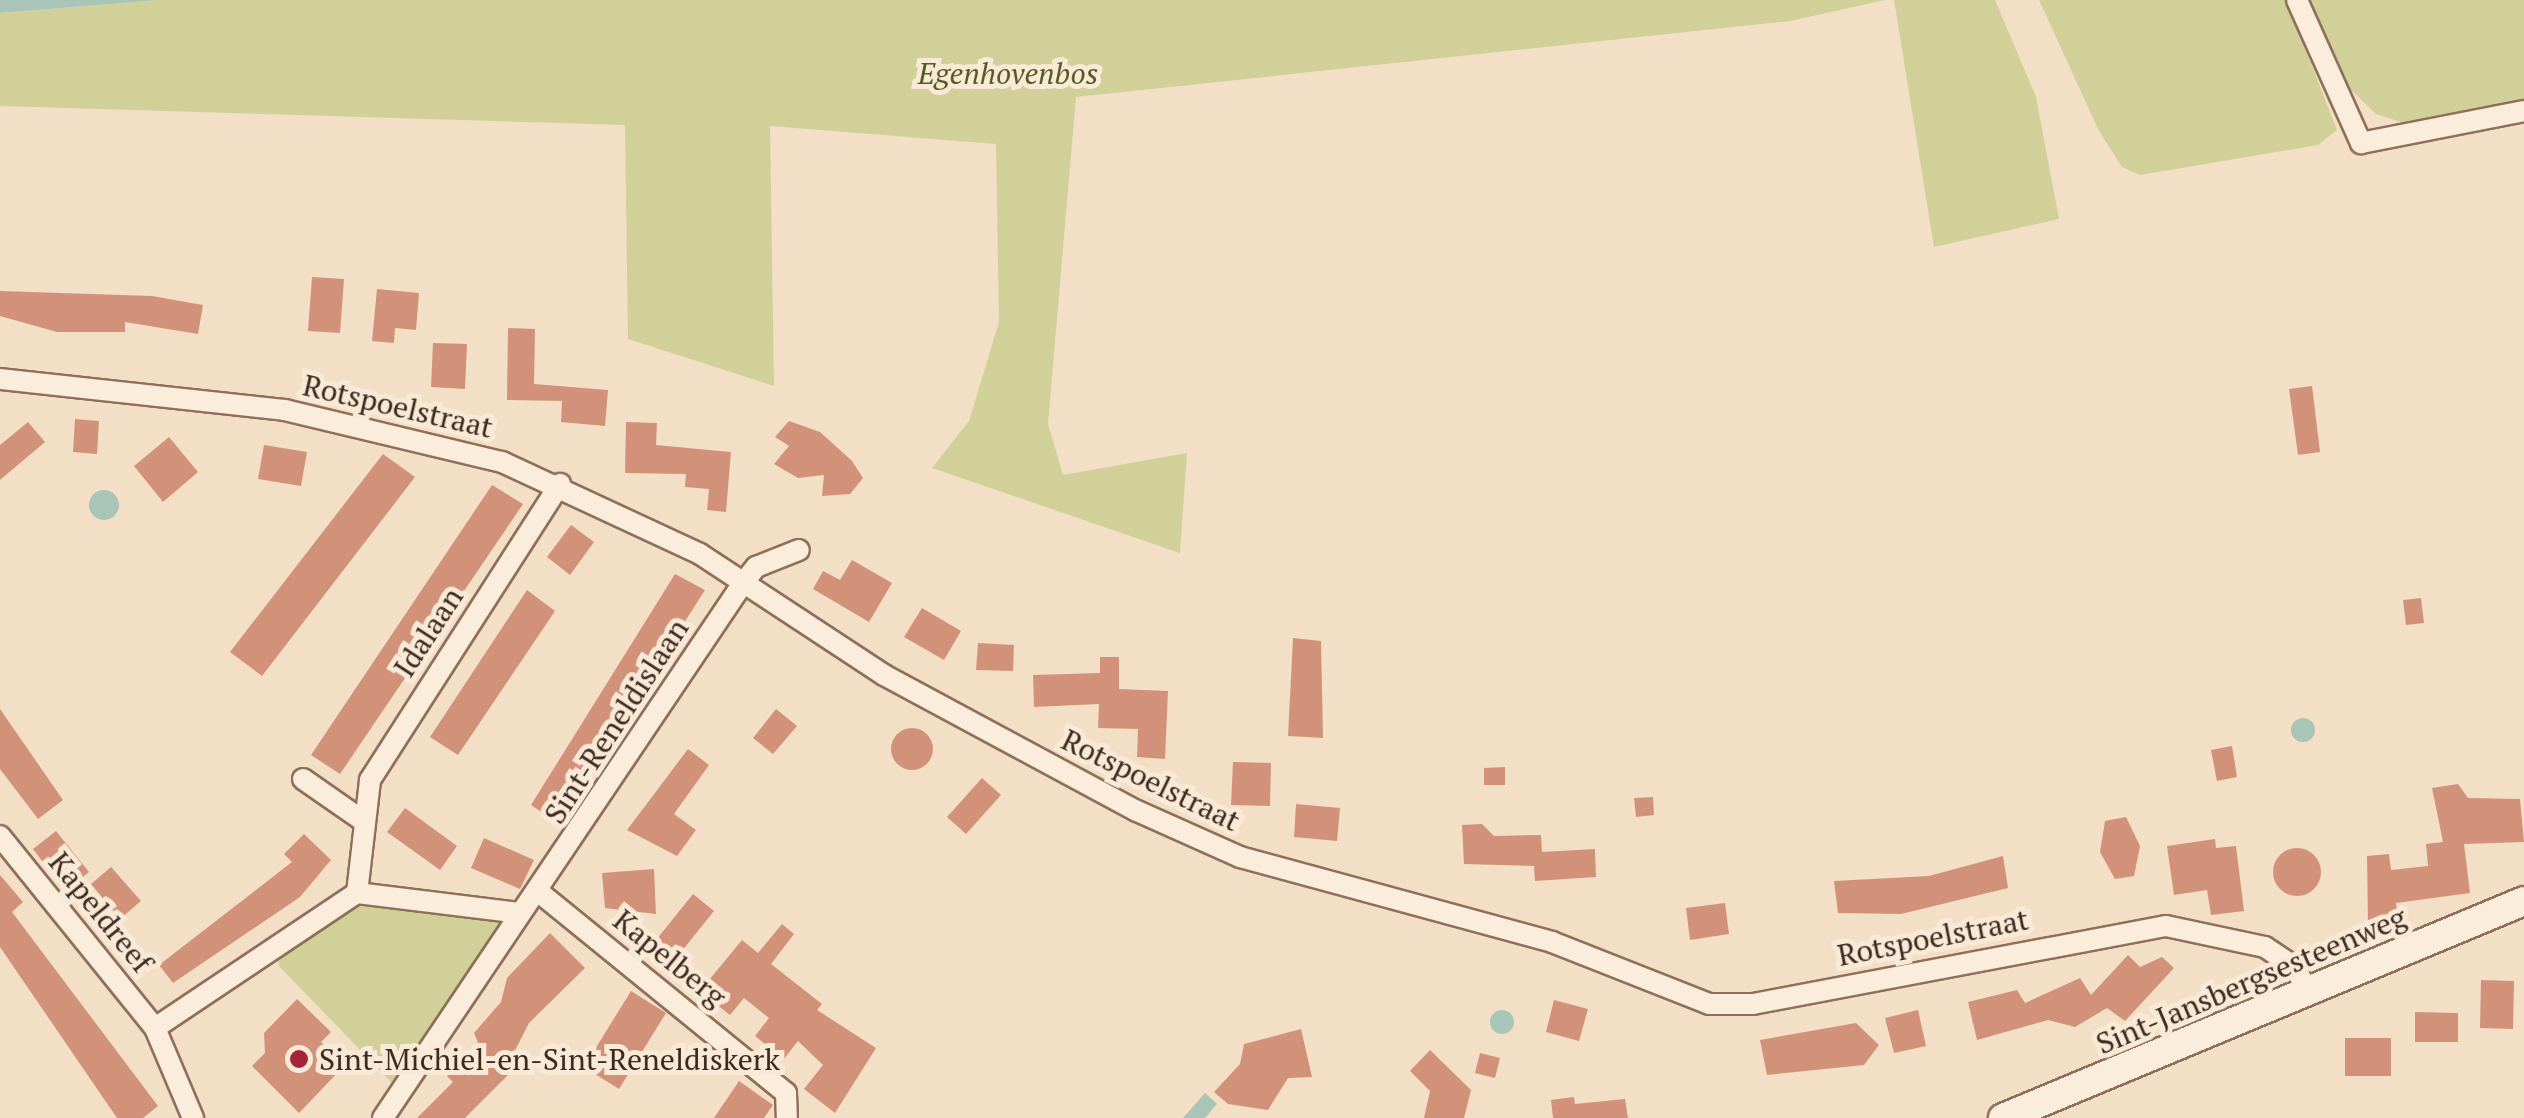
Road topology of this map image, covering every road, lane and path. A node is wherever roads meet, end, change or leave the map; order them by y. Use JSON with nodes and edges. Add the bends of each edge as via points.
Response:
{"nodes":[{"id":1,"x":2297,"y":0,"type":"edge"},
{"id":2,"x":2524,"y":111,"type":"edge"},
{"id":3,"x":0,"y":379,"type":"edge"},
{"id":4,"x":560,"y":484,"type":"junction"},
{"id":5,"x":799,"y":550,"type":"dead end"},
{"id":6,"x":743,"y":583,"type":"junction"},
{"id":7,"x":303,"y":780,"type":"dead end"},
{"id":8,"x":362,"y":820,"type":"junction"},
{"id":9,"x":0,"y":836,"type":"edge"},
{"id":10,"x":356,"y":893,"type":"junction"},
{"id":11,"x":540,"y":894,"type":"junction"},
{"id":12,"x":2524,"y":902,"type":"edge"},
{"id":13,"x":518,"y":913,"type":"junction"},
{"id":14,"x":2308,"y":992,"type":"junction"},
{"id":15,"x":155,"y":1028,"type":"junction"},
{"id":16,"x":193,"y":1118,"type":"edge"},
{"id":17,"x":382,"y":1118,"type":"edge"},
{"id":18,"x":787,"y":1118,"type":"edge"},
{"id":19,"x":2003,"y":1118,"type":"edge"}],
"edges":[{"from":1,"to":2,"type":"street","via":[[2361,143]]},
{"from":3,"to":4,"type":"street","name":"Rotspoelstraat","via":[[373,425]]},
{"from":4,"to":6,"type":"street","name":"Rotspoelstraat"},
{"from":4,"to":8,"type":"street","name":"Idalaan","via":[[384,754]]},
{"from":5,"to":6,"type":"street","via":[[756,566]]},
{"from":6,"to":11,"type":"street","name":"Sint-Reneldislaan"},
{"from":6,"to":14,"type":"street","name":"Rotspoelstraat","via":[[961,718],[1240,857],[1552,942],[1709,1004],[1752,1004],[2166,926],[2266,948],[2296,967]]},
{"from":7,"to":8,"type":"street"},
{"from":8,"to":10,"type":"street","name":"Idalaan"},
{"from":9,"to":15,"type":"street","name":"Kapeldreef"},
{"from":10,"to":13,"type":"street"},
{"from":10,"to":15,"type":"street"},
{"from":11,"to":13,"type":"street","name":"Sint-Reneldislaan"},
{"from":11,"to":18,"type":"street","name":"Kapelberg","via":[[786,1093]]},
{"from":12,"to":14,"type":"main road","name":"Sint-Jansbergsesteenweg"},
{"from":13,"to":17,"type":"street","name":"Sint-Reneldislaan"},
{"from":14,"to":19,"type":"main road","name":"Sint-Jansbergsesteenweg"},
{"from":15,"to":16,"type":"street","name":"Kapeldreef"}]}
